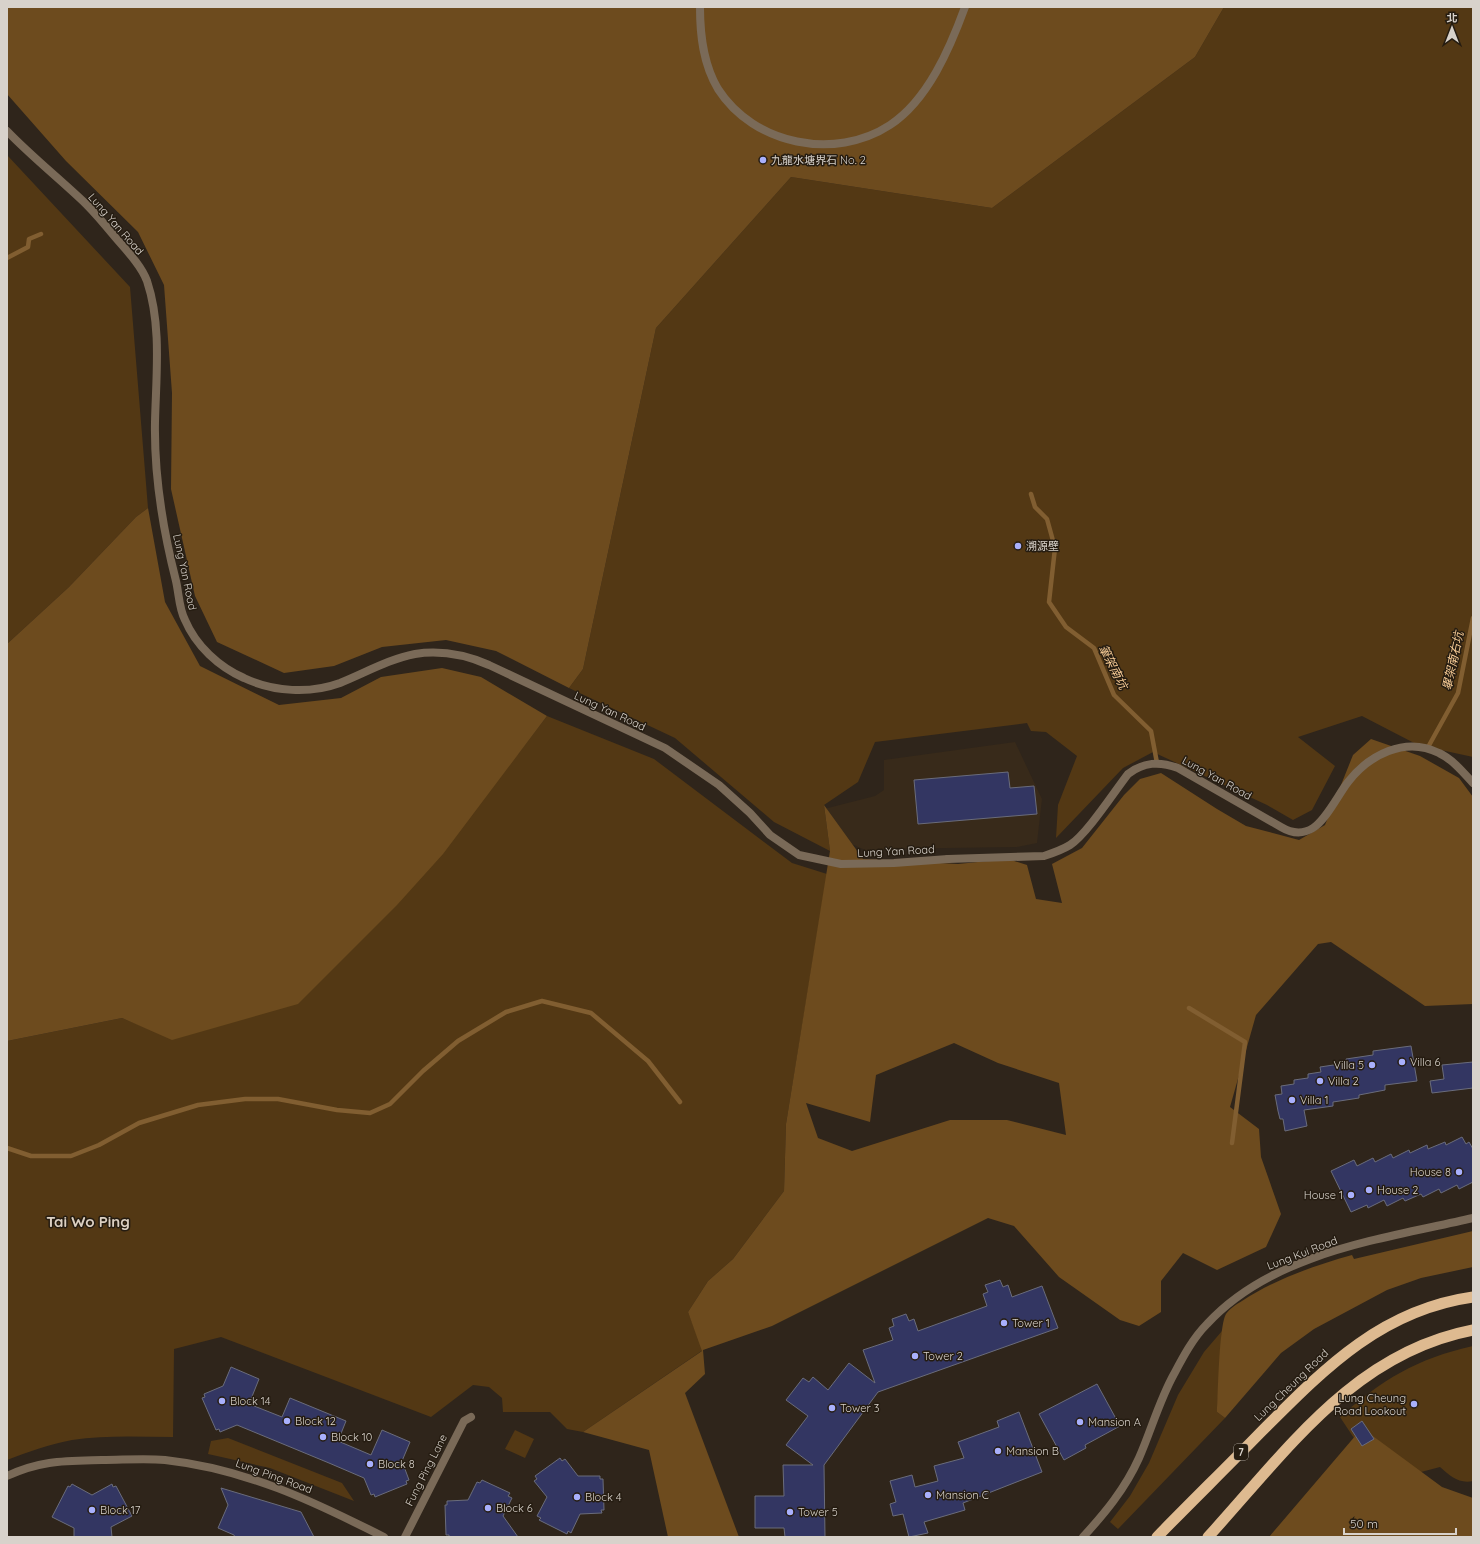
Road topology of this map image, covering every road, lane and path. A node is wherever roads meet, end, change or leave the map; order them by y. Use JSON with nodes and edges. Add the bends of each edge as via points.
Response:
{"nodes":[{"id":1,"x":700,"y":7,"type":"edge"},
{"id":2,"x":965,"y":7,"type":"edge"},
{"id":3,"x":7,"y":132,"type":"edge"},
{"id":4,"x":1473,"y":783,"type":"edge"},
{"id":5,"x":1473,"y":1218,"type":"edge"},
{"id":6,"x":1473,"y":1297,"type":"edge"},
{"id":7,"x":1473,"y":1330,"type":"edge"},
{"id":8,"x":471,"y":1417,"type":"dead end"},
{"id":9,"x":7,"y":1476,"type":"edge"},
{"id":10,"x":384,"y":1537,"type":"edge"},
{"id":11,"x":405,"y":1537,"type":"edge"},
{"id":12,"x":1083,"y":1537,"type":"edge"},
{"id":13,"x":1157,"y":1537,"type":"edge"},
{"id":14,"x":1208,"y":1537,"type":"edge"}],
"edges":[{"from":1,"to":2,"type":"street","via":[[706,60],[718,89],[728,101],[752,122],[778,136],[798,143],[832,145],[876,133],[903,115],[949,50]]},
{"from":3,"to":4,"type":"street","name":"Lung Yan Road","via":[[87,205],[130,254],[146,279],[153,308],[158,351],[156,478],[184,619],[201,645],[221,664],[257,684],[306,690],[338,684],[394,660],[416,654],[464,656],[489,665],[665,748],[719,785],[770,835],[799,855],[841,864],[1044,856],[1054,853],[1070,845],[1083,833],[1128,774],[1148,764],[1178,768],[1281,827],[1298,833],[1317,824],[1364,764],[1380,754],[1395,749],[1414,747],[1440,753]]},
{"from":5,"to":12,"type":"street","name":"Lung Kui Road","via":[[1338,1250],[1293,1266],[1248,1289],[1222,1309],[1196,1337],[1173,1376],[1132,1472],[1113,1502]]},
{"from":6,"to":13,"type":"highway","name":"Lung Cheung Road","number":"7","via":[[1407,1316],[1375,1331],[1344,1353],[1312,1381]]},
{"from":7,"to":14,"type":"highway","via":[[1430,1341],[1407,1351],[1384,1363],[1340,1395],[1294,1441]]},
{"from":8,"to":11,"type":"street","name":"Fung Ping Lane","via":[[464,1421]]},
{"from":9,"to":10,"type":"street","name":"Lung Ping Road","via":[[30,1466],[54,1461],[164,1460],[209,1467],[257,1479],[289,1491]]}]}
